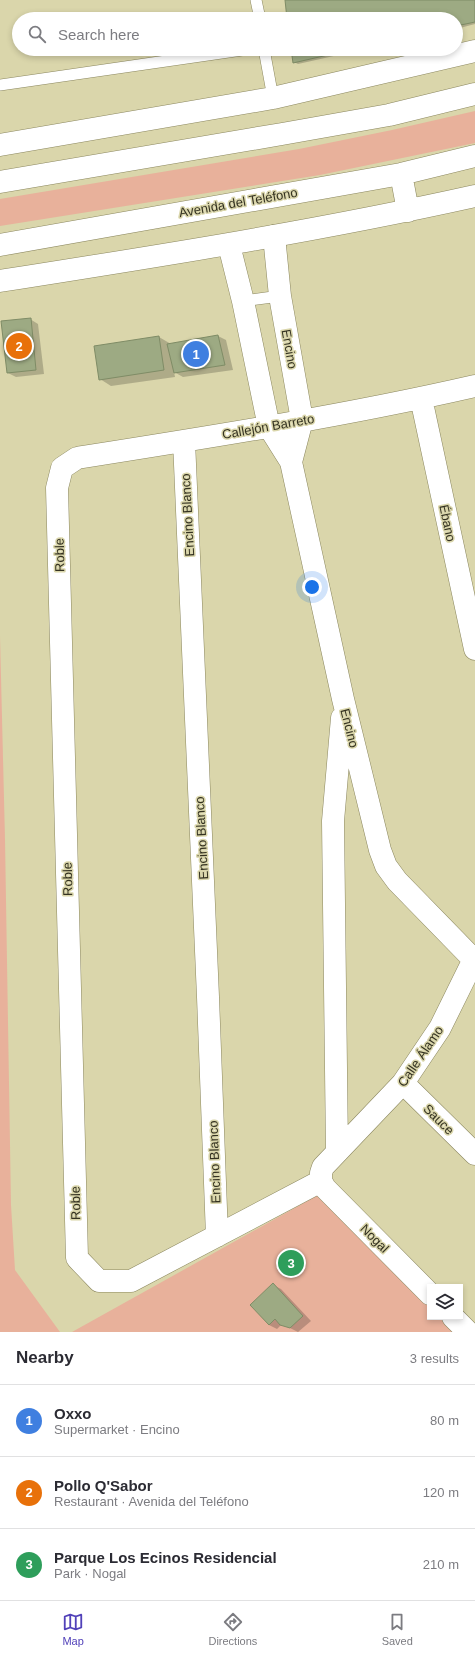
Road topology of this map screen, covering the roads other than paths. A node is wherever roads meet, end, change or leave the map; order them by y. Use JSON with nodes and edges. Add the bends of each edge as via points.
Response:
{"nodes":[{"id":1,"x":256,"y":0,"type":"edge"},
{"id":2,"x":259,"y":12,"type":"edge"},
{"id":3,"x":475,"y":51,"type":"edge"},
{"id":4,"x":463,"y":54,"type":"edge"},
{"id":5,"x":202,"y":56,"type":"edge"},
{"id":6,"x":265,"y":56,"type":"edge"},
{"id":7,"x":454,"y":56,"type":"edge"},
{"id":8,"x":0,"y":86,"type":"edge"},
{"id":9,"x":475,"y":94,"type":"edge"},
{"id":10,"x":273,"y":98,"type":"junction"},
{"id":11,"x":0,"y":145,"type":"edge"},
{"id":12,"x":475,"y":156,"type":"edge"},
{"id":13,"x":401,"y":174,"type":"junction"},
{"id":14,"x":0,"y":182,"type":"edge"},
{"id":15,"x":475,"y":196,"type":"edge"},
{"id":16,"x":408,"y":211,"type":"junction"},
{"id":17,"x":274,"y":236,"type":"junction"},
{"id":18,"x":229,"y":244,"type":"junction"},
{"id":19,"x":0,"y":245,"type":"edge"},
{"id":20,"x":0,"y":281,"type":"edge"},
{"id":21,"x":280,"y":296,"type":"junction"},
{"id":22,"x":243,"y":301,"type":"junction"},
{"id":23,"x":475,"y":386,"type":"edge"},
{"id":24,"x":421,"y":398,"type":"junction"},
{"id":25,"x":302,"y":420,"type":"junction"},
{"id":26,"x":269,"y":427,"type":"junction"},
{"id":27,"x":184,"y":441,"type":"junction"},
{"id":28,"x":291,"y":462,"type":"junction"},
{"id":29,"x":62,"y":468,"type":"joint"},
{"id":30,"x":475,"y":649,"type":"edge"},
{"id":31,"x":343,"y":699,"type":"junction"},
{"id":32,"x":474,"y":959,"type":"edge"},
{"id":33,"x":403,"y":1083,"type":"junction"},
{"id":34,"x":337,"y":1152,"type":"junction"},
{"id":35,"x":475,"y":1154,"type":"edge"},
{"id":36,"x":321,"y":1181,"type":"junction"},
{"id":37,"x":217,"y":1236,"type":"junction"},
{"id":38,"x":427,"y":1291,"type":"edge"},
{"id":39,"x":456,"y":1320,"type":"edge"},
{"id":40,"x":468,"y":1332,"type":"edge"}],
"edges":[{"from":1,"to":2,"type":"lane"},
{"from":3,"to":4,"type":"street"},
{"from":5,"to":8,"type":"lane"},
{"from":6,"to":10,"type":"lane"},
{"from":7,"to":10,"type":"street"},
{"from":9,"to":14,"type":"street","via":[[389,115]]},
{"from":10,"to":11,"type":"street"},
{"from":12,"to":13,"type":"street","name":"Avenida del Teléfono"},
{"from":13,"to":16,"type":"street"},
{"from":13,"to":19,"type":"street","name":"Avenida del Teléfono"},
{"from":15,"to":16,"type":"street"},
{"from":16,"to":17,"type":"street"},
{"from":17,"to":18,"type":"street"},
{"from":17,"to":21,"type":"street","name":"Encino"},
{"from":18,"to":20,"type":"street"},
{"from":18,"to":22,"type":"street","name":"Encino"},
{"from":21,"to":22,"type":"lane"},
{"from":21,"to":25,"type":"street","name":"Encino"},
{"from":22,"to":26,"type":"street","name":"Encino"},
{"from":23,"to":24,"type":"street","name":"Callejón Barreto"},
{"from":24,"to":25,"type":"street","name":"Callejón Barreto"},
{"from":24,"to":30,"type":"street","name":"Ébano"},
{"from":25,"to":26,"type":"street","name":"Callejón Barreto"},
{"from":25,"to":28,"type":"street","name":"Encino"},
{"from":26,"to":27,"type":"street","name":"Callejón Barreto"},
{"from":26,"to":28,"type":"street","name":"Encino"},
{"from":27,"to":29,"type":"street","name":"Callejón Barreto","via":[[77,458]]},
{"from":27,"to":37,"type":"street","name":"Encino Blanco"},
{"from":28,"to":31,"type":"street","name":"Encino"},
{"from":29,"to":37,"type":"street","name":"Roble","via":[[57,488],[77,1258],[99,1280],[131,1281]]},
{"from":31,"to":32,"type":"street","name":"Encino","via":[[386,866],[397,881]]},
{"from":31,"to":34,"type":"street","via":[[333,821]]},
{"from":32,"to":33,"type":"street","name":"Calle Álamo","via":[[440,1028]]},
{"from":33,"to":34,"type":"street","name":"Calle Álamo"},
{"from":33,"to":35,"type":"street","name":"Sauce"},
{"from":34,"to":36,"type":"street","name":"Calle Álamo","via":[[323,1167]]},
{"from":36,"to":37,"type":"street"},
{"from":36,"to":38,"type":"street","name":"Nogal"},
{"from":39,"to":40,"type":"street"}]}
